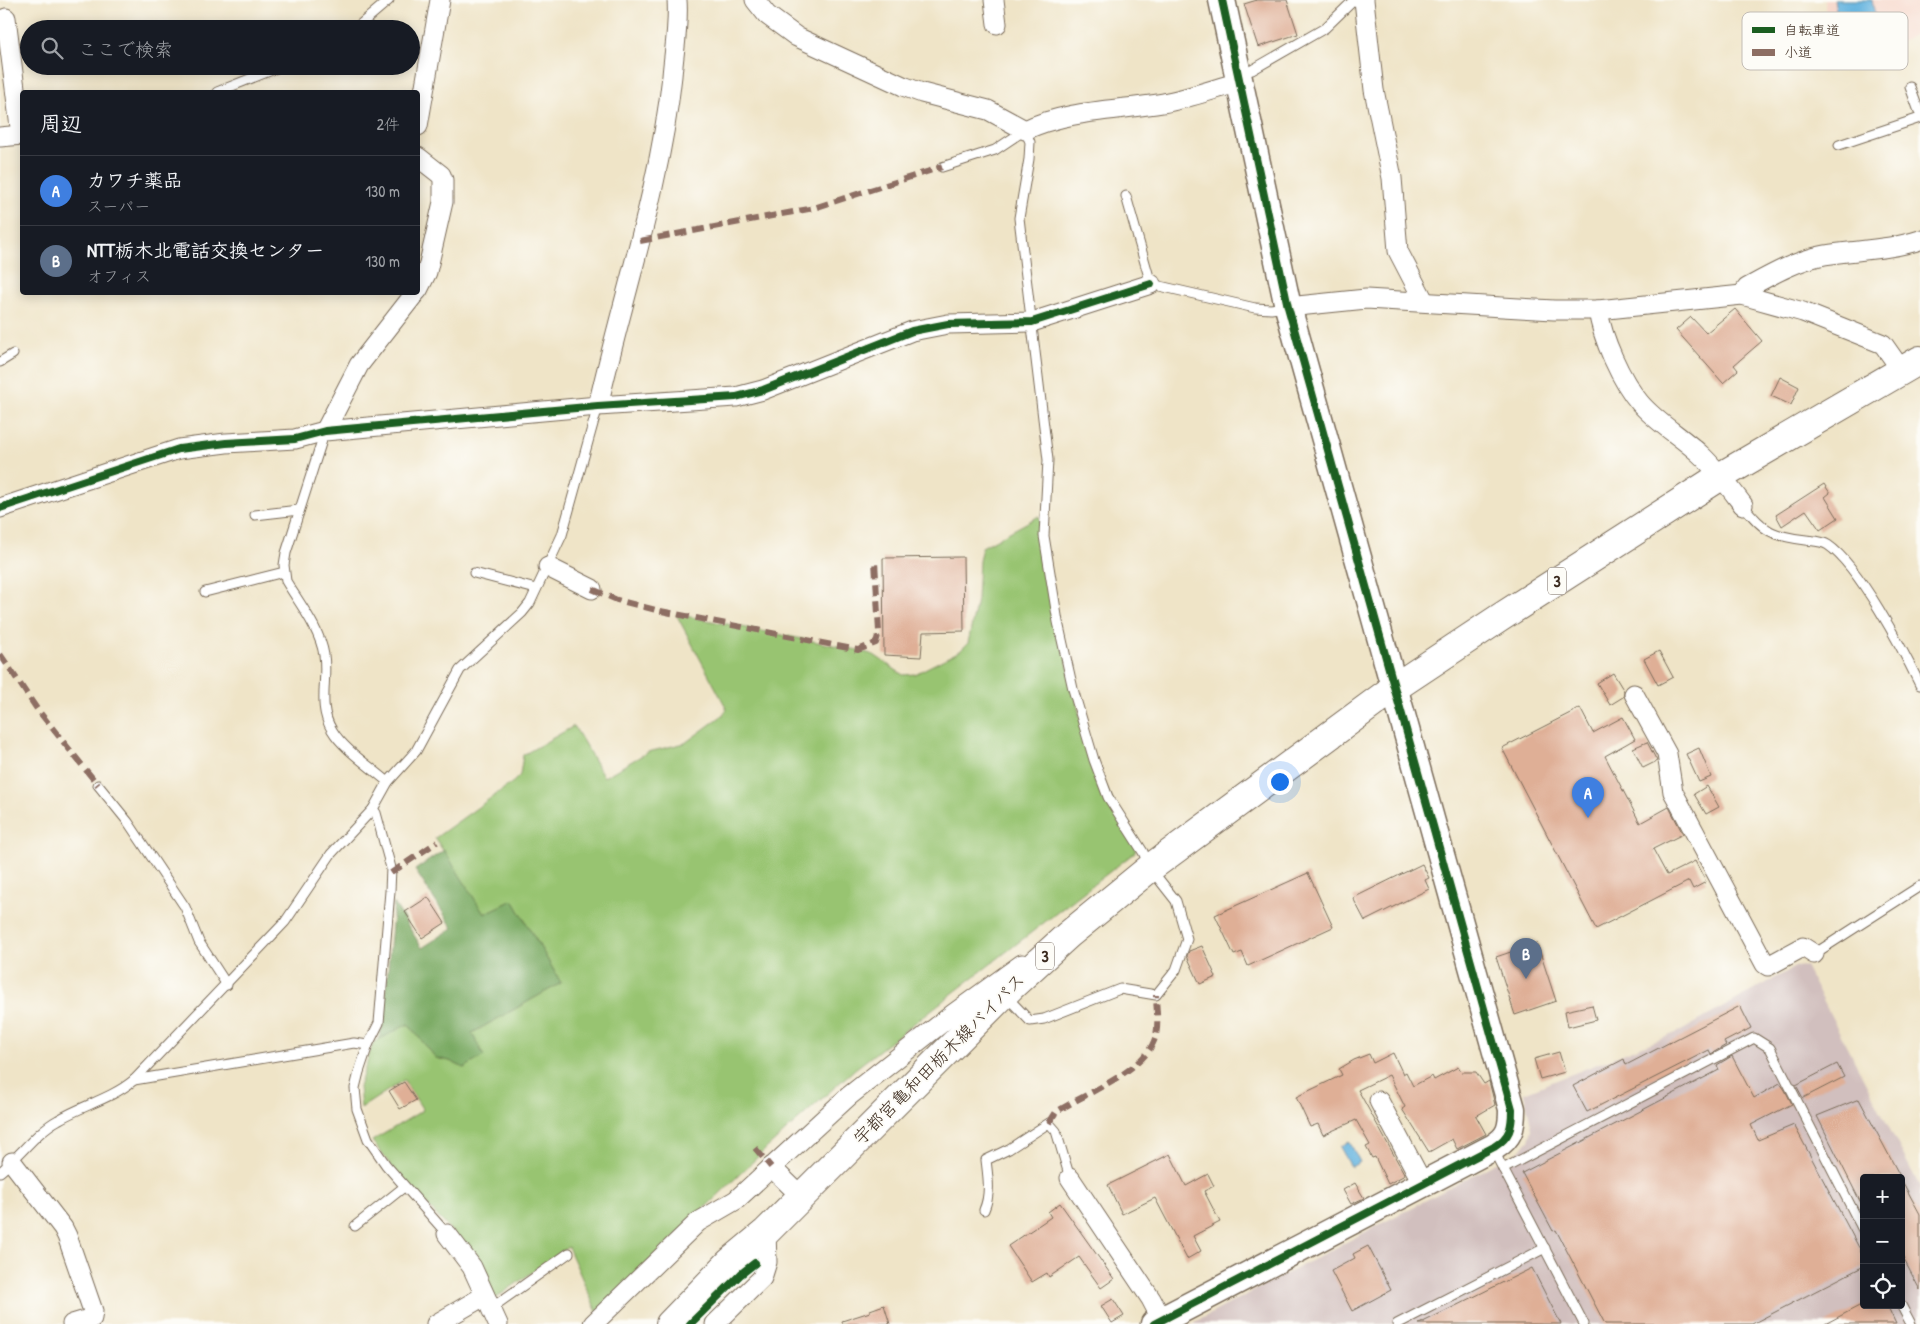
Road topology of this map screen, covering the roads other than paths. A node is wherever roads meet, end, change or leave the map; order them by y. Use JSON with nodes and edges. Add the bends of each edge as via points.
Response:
{"nodes":[{"id":1,"x":389,"y":0,"type":"edge"},
{"id":2,"x":440,"y":0,"type":"edge"},
{"id":3,"x":677,"y":0,"type":"edge"},
{"id":4,"x":755,"y":0,"type":"edge"},
{"id":5,"x":994,"y":0,"type":"edge"},
{"id":6,"x":1222,"y":0,"type":"edge"},
{"id":7,"x":1354,"y":0,"type":"edge"},
{"id":8,"x":1364,"y":0,"type":"edge"},
{"id":9,"x":366,"y":20,"type":"edge"},
{"id":10,"x":997,"y":24,"type":"dead end"},
{"id":11,"x":5,"y":26,"type":"edge"},
{"id":12,"x":260,"y":75,"type":"edge"},
{"id":13,"x":1239,"y":78,"type":"junction"},
{"id":14,"x":1910,"y":87,"type":"dead end"},
{"id":15,"x":222,"y":90,"type":"edge"},
{"id":16,"x":420,"y":115,"type":"edge"},
{"id":17,"x":1920,"y":116,"type":"edge"},
{"id":18,"x":20,"y":122,"type":"edge"},
{"id":19,"x":1024,"y":130,"type":"junction"},
{"id":20,"x":20,"y":135,"type":"edge"},
{"id":21,"x":0,"y":137,"type":"edge"},
{"id":22,"x":1839,"y":145,"type":"dead end"},
{"id":23,"x":420,"y":159,"type":"edge"},
{"id":24,"x":942,"y":167,"type":"dead end"},
{"id":25,"x":1126,"y":196,"type":"dead end"},
{"id":26,"x":1920,"y":240,"type":"edge"},
{"id":27,"x":420,"y":284,"type":"edge"},
{"id":28,"x":1151,"y":284,"type":"junction"},
{"id":29,"x":413,"y":295,"type":"edge"},
{"id":30,"x":1742,"y":295,"type":"junction"},
{"id":31,"x":1424,"y":301,"type":"junction"},
{"id":32,"x":1288,"y":307,"type":"junction"},
{"id":33,"x":1598,"y":310,"type":"junction"},
{"id":34,"x":1032,"y":322,"type":"junction"},
{"id":35,"x":13,"y":354,"type":"dead end"},
{"id":36,"x":0,"y":362,"type":"edge"},
{"id":37,"x":1914,"y":370,"type":"edge"},
{"id":38,"x":598,"y":406,"type":"junction"},
{"id":39,"x":325,"y":431,"type":"junction"},
{"id":40,"x":1722,"y":476,"type":"junction"},
{"id":41,"x":1743,"y":505,"type":"joint"},
{"id":42,"x":0,"y":508,"type":"edge"},
{"id":43,"x":299,"y":510,"type":"junction"},
{"id":44,"x":254,"y":515,"type":"dead end"},
{"id":45,"x":548,"y":567,"type":"junction"},
{"id":46,"x":284,"y":572,"type":"junction"},
{"id":47,"x":474,"y":573,"type":"dead end"},
{"id":48,"x":536,"y":589,"type":"junction"},
{"id":49,"x":592,"y":589,"type":"dead end"},
{"id":50,"x":205,"y":592,"type":"dead end"},
{"id":51,"x":1920,"y":685,"type":"edge"},
{"id":52,"x":1394,"y":688,"type":"junction"},
{"id":53,"x":1634,"y":694,"type":"dead end"},
{"id":54,"x":388,"y":782,"type":"junction"},
{"id":55,"x":98,"y":785,"type":"dead end"},
{"id":56,"x":373,"y":809,"type":"junction"},
{"id":57,"x":1150,"y":868,"type":"junction"},
{"id":58,"x":1920,"y":886,"type":"edge"},
{"id":59,"x":1068,"y":935,"type":"junction"},
{"id":60,"x":1814,"y":954,"type":"joint"},
{"id":61,"x":226,"y":985,"type":"junction"},
{"id":62,"x":1004,"y":994,"type":"junction"},
{"id":63,"x":368,"y":1045,"type":"junction"},
{"id":64,"x":134,"y":1080,"type":"junction"},
{"id":65,"x":1379,"y":1101,"type":"dead end"},
{"id":66,"x":1499,"y":1158,"type":"junction"},
{"id":67,"x":6,"y":1167,"type":"edge"},
{"id":68,"x":771,"y":1167,"type":"junction"},
{"id":69,"x":1070,"y":1178,"type":"joint"},
{"id":70,"x":1422,"y":1184,"type":"junction"},
{"id":71,"x":404,"y":1187,"type":"junction"},
{"id":72,"x":802,"y":1197,"type":"junction"},
{"id":73,"x":984,"y":1210,"type":"dead end"},
{"id":74,"x":1860,"y":1224,"type":"edge"},
{"id":75,"x":355,"y":1226,"type":"dead end"},
{"id":76,"x":766,"y":1232,"type":"junction"},
{"id":77,"x":447,"y":1234,"type":"joint"},
{"id":78,"x":1545,"y":1248,"type":"junction"},
{"id":79,"x":569,"y":1254,"type":"dead end"},
{"id":80,"x":1903,"y":1309,"type":"edge"},
{"id":81,"x":491,"y":1310,"type":"edge"},
{"id":82,"x":1158,"y":1322,"type":"edge"},
{"id":83,"x":72,"y":1324,"type":"edge"},
{"id":84,"x":436,"y":1324,"type":"edge"},
{"id":85,"x":593,"y":1324,"type":"edge"},
{"id":86,"x":670,"y":1324,"type":"edge"},
{"id":87,"x":715,"y":1324,"type":"edge"},
{"id":88,"x":1397,"y":1324,"type":"edge"},
{"id":89,"x":1584,"y":1324,"type":"edge"},
{"id":90,"x":1910,"y":1324,"type":"edge"}],
"edges":[{"from":1,"to":9,"type":"lane"},
{"from":2,"to":16,"type":"street"},
{"from":3,"to":38,"type":"street","via":[[668,109],[657,175]]},
{"from":4,"to":19,"type":"street","via":[[774,20],[805,41],[903,86],[988,110]]},
{"from":5,"to":10,"type":"street"},
{"from":6,"to":13,"type":"street"},
{"from":7,"to":13,"type":"lane","via":[[1325,28]]},
{"from":8,"to":31,"type":"street","via":[[1374,90],[1392,178],[1398,251]]},
{"from":11,"to":18,"type":"street"},
{"from":12,"to":15,"type":"lane"},
{"from":13,"to":19,"type":"street","via":[[1206,93],[1162,103],[1055,118]]},
{"from":13,"to":32,"type":"street"},
{"from":14,"to":17,"type":"lane"},
{"from":17,"to":22,"type":"lane"},
{"from":19,"to":24,"type":"lane","via":[[995,150]]},
{"from":19,"to":34,"type":"lane","via":[[1030,142],[1019,218]]},
{"from":20,"to":21,"type":"street"},
{"from":23,"to":27,"type":"street","via":[[444,180],[443,202],[427,272]]},
{"from":25,"to":28,"type":"lane"},
{"from":26,"to":30,"type":"street","via":[[1802,261],[1753,284]]},
{"from":28,"to":32,"type":"lane","via":[[1255,308]]},
{"from":28,"to":34,"type":"street"},
{"from":29,"to":39,"type":"street","via":[[359,365]]},
{"from":30,"to":33,"type":"street"},
{"from":30,"to":37,"type":"street","via":[[1803,312],[1883,344]]},
{"from":31,"to":32,"type":"street","via":[[1366,299]]},
{"from":31,"to":33,"type":"street"},
{"from":32,"to":52,"type":"street"},
{"from":33,"to":40,"type":"street","via":[[1601,328],[1640,404]]},
{"from":34,"to":38,"type":"street","via":[[948,324],[912,331],[763,390],[736,397]]},
{"from":34,"to":57,"type":"lane","via":[[1048,460],[1044,536],[1068,670],[1101,781]]},
{"from":35,"to":36,"type":"lane"},
{"from":37,"to":40,"type":"main road","name":"宇都宮亀和田栃木線バイパス","number":"3"},
{"from":38,"to":39,"type":"street"},
{"from":38,"to":45,"type":"lane","via":[[569,511]]},
{"from":39,"to":42,"type":"street","via":[[295,439],[179,449]]},
{"from":39,"to":43,"type":"lane"},
{"from":40,"to":41,"type":"street"},
{"from":40,"to":52,"type":"main road","name":"宇都宮亀和田栃木線バイパス","number":"3"},
{"from":41,"to":51,"type":"lane","via":[[1766,531],[1780,537],[1821,542],[1842,556],[1898,642]]},
{"from":43,"to":44,"type":"lane"},
{"from":43,"to":46,"type":"lane","via":[[286,553]]},
{"from":45,"to":48,"type":"lane"},
{"from":45,"to":49,"type":"street"},
{"from":46,"to":50,"type":"lane"},
{"from":46,"to":54,"type":"lane","via":[[324,654],[323,706],[332,731]]},
{"from":47,"to":48,"type":"lane"},
{"from":48,"to":54,"type":"lane","via":[[522,613],[460,670],[416,751]]},
{"from":52,"to":57,"type":"main road","name":"宇都宮亀和田栃木線バイパス","number":"3"},
{"from":52,"to":66,"type":"street","via":[[1512,1109],[1512,1127]]},
{"from":53,"to":60,"type":"street","via":[[1667,754],[1678,801],[1765,964],[1768,966],[1803,947]]},
{"from":54,"to":56,"type":"lane"},
{"from":55,"to":61,"type":"lane","via":[[128,822],[185,907],[199,942]]},
{"from":56,"to":61,"type":"lane","via":[[331,854],[285,922]]},
{"from":56,"to":63,"type":"lane","via":[[391,873],[379,1023]]},
{"from":57,"to":59,"type":"main road","name":"宇都宮亀和田栃木線バイパス","number":"3"},
{"from":57,"to":62,"type":"lane","via":[[1176,901],[1187,939],[1176,970],[1156,994],[1120,988],[1044,1019],[1030,1021]]},
{"from":58,"to":60,"type":"lane"},
{"from":59,"to":62,"type":"main road","name":"宇都宮亀和田栃木線バイパス","number":"3"},
{"from":59,"to":68,"type":"street","via":[[1005,975],[953,1014],[849,1096]]},
{"from":61,"to":64,"type":"lane"},
{"from":62,"to":72,"type":"main road","name":"宇都宮亀和田栃木線バイパス","number":"3"},
{"from":63,"to":64,"type":"lane","via":[[354,1043]]},
{"from":63,"to":71,"type":"lane","via":[[355,1088],[358,1108],[368,1139]]},
{"from":64,"to":67,"type":"lane","via":[[109,1098],[88,1104],[56,1120]]},
{"from":65,"to":70,"type":"street"},
{"from":66,"to":70,"type":"street"},
{"from":66,"to":74,"type":"lane","via":[[1754,1038],[1770,1048]]},
{"from":66,"to":78,"type":"lane"},
{"from":67,"to":83,"type":"street","via":[[67,1236],[94,1311],[92,1318]]},
{"from":68,"to":72,"type":"street"},
{"from":68,"to":85,"type":"street","via":[[736,1200],[698,1222]]},
{"from":69,"to":73,"type":"lane","via":[[1056,1131],[1049,1122],[986,1160],[989,1183]]},
{"from":69,"to":82,"type":"street","via":[[1151,1299]]},
{"from":70,"to":82,"type":"street"},
{"from":71,"to":75,"type":"lane"},
{"from":71,"to":77,"type":"lane"},
{"from":72,"to":76,"type":"main road","name":"宇都宮亀和田栃木線バイパス","number":"3"},
{"from":76,"to":86,"type":"main road","name":"宇都宮亀和田栃木線バイパス","number":"3","via":[[730,1262]]},
{"from":76,"to":87,"type":"street","via":[[768,1258],[762,1278]]},
{"from":77,"to":81,"type":"street","via":[[472,1267]]},
{"from":78,"to":88,"type":"lane"},
{"from":78,"to":89,"type":"lane"},
{"from":79,"to":81,"type":"lane"},
{"from":80,"to":90,"type":"lane"},
{"from":81,"to":84,"type":"street"}]}
